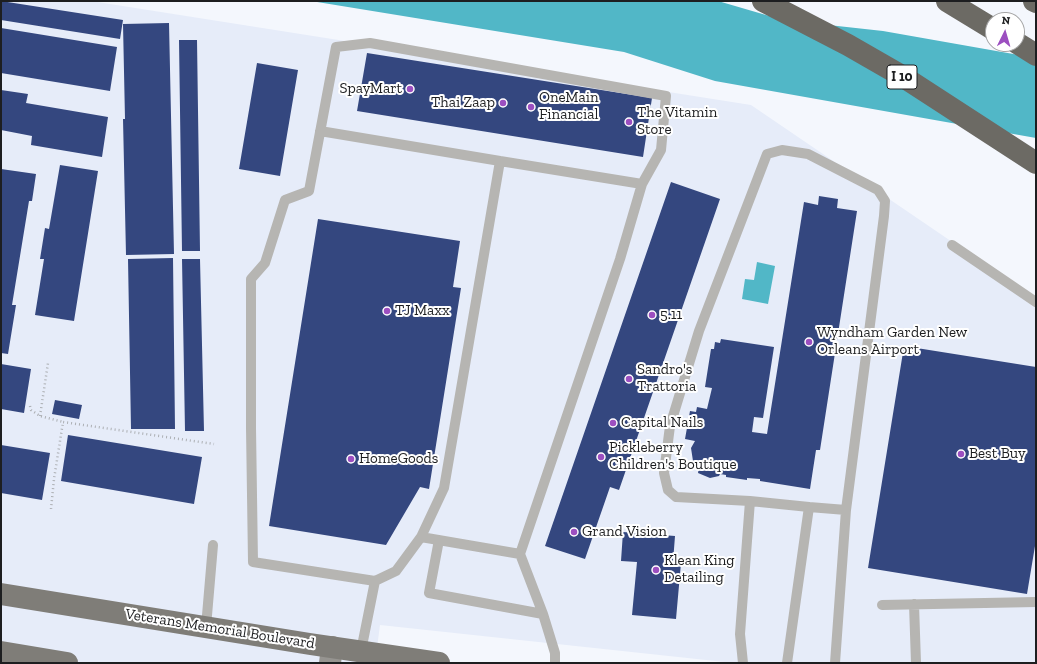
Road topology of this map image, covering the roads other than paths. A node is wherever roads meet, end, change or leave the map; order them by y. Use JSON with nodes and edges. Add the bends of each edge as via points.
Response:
{"nodes":[{"id":1,"x":763,"y":1,"type":"edge"},
{"id":2,"x":947,"y":1,"type":"edge"},
{"id":3,"x":985,"y":24,"type":"edge"},
{"id":4,"x":1025,"y":48,"type":"edge"},
{"id":5,"x":1036,"y":55,"type":"edge"},
{"id":6,"x":320,"y":131,"type":"junction"},
{"id":7,"x":500,"y":161,"type":"junction"},
{"id":8,"x":1036,"y":163,"type":"edge"},
{"id":9,"x":642,"y":184,"type":"junction"},
{"id":10,"x":952,"y":245,"type":"dead end"},
{"id":11,"x":1036,"y":302,"type":"edge"},
{"id":12,"x":750,"y":501,"type":"junction"},
{"id":13,"x":810,"y":507,"type":"junction"},
{"id":14,"x":846,"y":510,"type":"junction"},
{"id":15,"x":421,"y":537,"type":"junction"},
{"id":16,"x":439,"y":540,"type":"junction"},
{"id":17,"x":213,"y":545,"type":"dead end"},
{"id":18,"x":520,"y":554,"type":"junction"},
{"id":19,"x":375,"y":581,"type":"junction"},
{"id":20,"x":1,"y":594,"type":"edge"},
{"id":21,"x":1036,"y":602,"type":"edge"},
{"id":22,"x":914,"y":604,"type":"junction"},
{"id":23,"x":882,"y":605,"type":"dead end"},
{"id":24,"x":543,"y":614,"type":"junction"},
{"id":25,"x":206,"y":627,"type":"junction"},
{"id":26,"x":1,"y":652,"type":"edge"},
{"id":27,"x":331,"y":655,"type":"edge"},
{"id":28,"x":360,"y":657,"type":"edge"},
{"id":29,"x":67,"y":663,"type":"edge"},
{"id":30,"x":439,"y":663,"type":"edge"},
{"id":31,"x":555,"y":663,"type":"edge"},
{"id":32,"x":744,"y":663,"type":"edge"},
{"id":33,"x":787,"y":663,"type":"edge"},
{"id":34,"x":835,"y":663,"type":"edge"},
{"id":35,"x":916,"y":663,"type":"edge"}],
"edges":[{"from":1,"to":8,"type":"highway","number":"I 10","via":[[902,76]]},
{"from":2,"to":3,"type":"highway"},
{"from":4,"to":5,"type":"highway"},
{"from":6,"to":7,"type":"lane"},
{"from":6,"to":9,"type":"lane","via":[[336,47],[370,43],[666,96],[661,150]]},
{"from":6,"to":19,"type":"lane","via":[[309,191],[285,200],[265,263],[251,279],[253,562]]},
{"from":7,"to":9,"type":"lane"},
{"from":7,"to":15,"type":"lane","via":[[444,488]]},
{"from":9,"to":18,"type":"lane","via":[[620,259]]},
{"from":10,"to":11,"type":"lane"},
{"from":12,"to":13,"type":"lane"},
{"from":12,"to":14,"type":"lane","via":[[676,497],[668,490],[664,473],[670,426],[699,332],[767,154],[782,150],[808,154],[878,190],[885,201]]},
{"from":12,"to":32,"type":"lane","via":[[740,634]]},
{"from":13,"to":14,"type":"lane"},
{"from":13,"to":33,"type":"lane"},
{"from":14,"to":34,"type":"lane"},
{"from":15,"to":16,"type":"lane"},
{"from":15,"to":19,"type":"lane","via":[[396,571]]},
{"from":16,"to":18,"type":"lane"},
{"from":16,"to":24,"type":"lane","via":[[429,593]]},
{"from":17,"to":25,"type":"lane"},
{"from":18,"to":24,"type":"lane"},
{"from":19,"to":28,"type":"lane"},
{"from":20,"to":25,"type":"main road","name":"Veterans Memorial Boulevard"},
{"from":21,"to":22,"type":"lane"},
{"from":22,"to":23,"type":"lane"},
{"from":22,"to":35,"type":"lane"},
{"from":24,"to":31,"type":"lane","via":[[555,653]]},
{"from":25,"to":27,"type":"main road","name":"Veterans Memorial Boulevard"},
{"from":26,"to":29,"type":"main road"},
{"from":27,"to":28,"type":"main road","name":"Veterans Memorial Boulevard"},
{"from":28,"to":30,"type":"main road","name":"Veterans Memorial Boulevard"}]}
